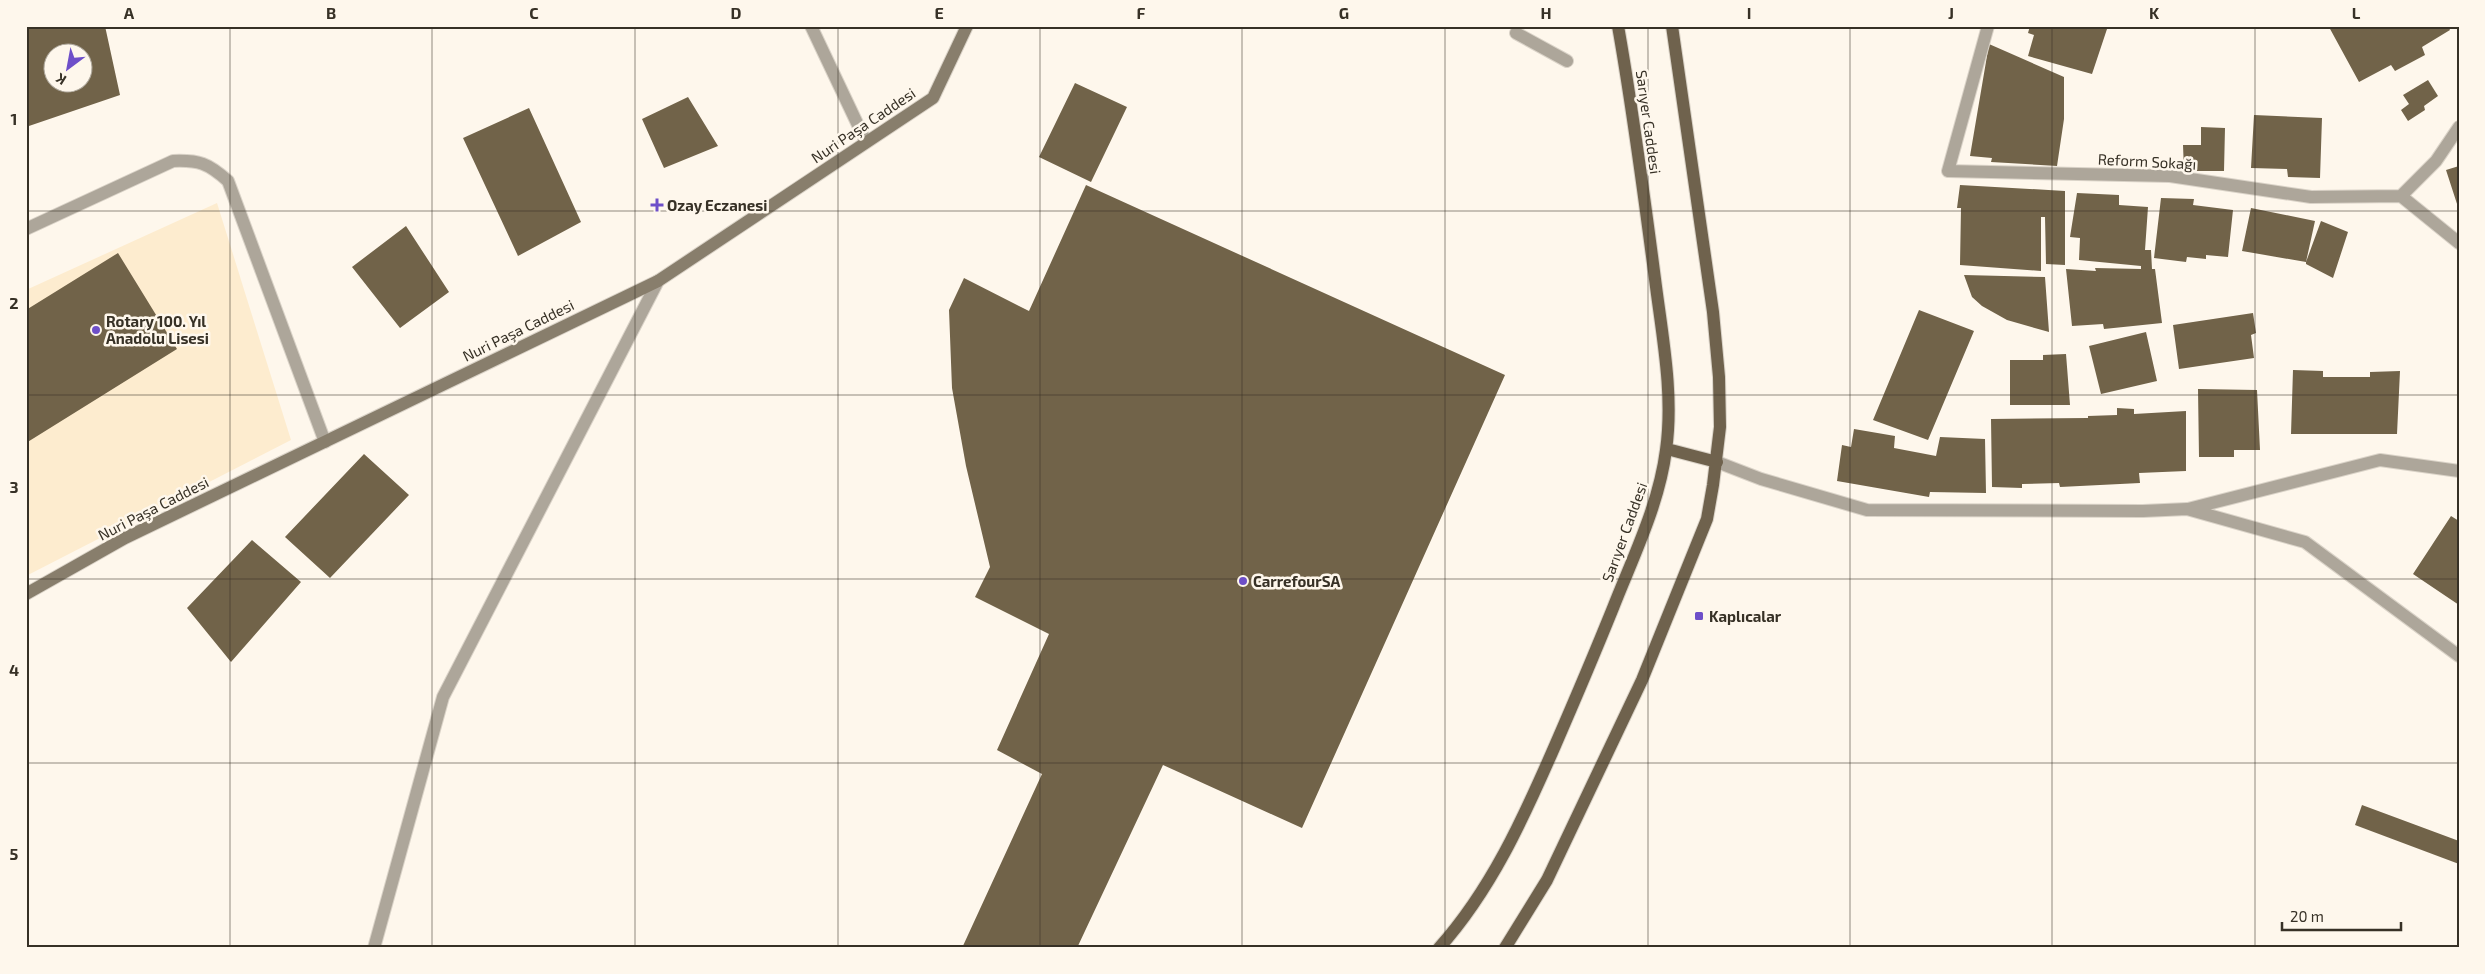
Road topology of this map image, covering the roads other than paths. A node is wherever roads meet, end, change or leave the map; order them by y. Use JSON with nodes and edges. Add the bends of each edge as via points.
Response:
{"nodes":[{"id":1,"x":811,"y":26,"type":"edge"},
{"id":2,"x":967,"y":26,"type":"edge"},
{"id":3,"x":1618,"y":26,"type":"edge"},
{"id":4,"x":1672,"y":26,"type":"edge"},
{"id":5,"x":1988,"y":26,"type":"edge"},
{"id":6,"x":1516,"y":33,"type":"dead end"},
{"id":7,"x":1567,"y":61,"type":"dead end"},
{"id":8,"x":2459,"y":127,"type":"edge"},
{"id":9,"x":866,"y":142,"type":"junction"},
{"id":10,"x":2401,"y":196,"type":"junction"},
{"id":11,"x":26,"y":229,"type":"edge"},
{"id":12,"x":2459,"y":243,"type":"edge"},
{"id":13,"x":658,"y":281,"type":"junction"},
{"id":14,"x":325,"y":442,"type":"junction"},
{"id":15,"x":1666,"y":449,"type":"junction"},
{"id":16,"x":1716,"y":462,"type":"junction"},
{"id":17,"x":2459,"y":471,"type":"edge"},
{"id":18,"x":2188,"y":509,"type":"junction"},
{"id":19,"x":26,"y":594,"type":"edge"},
{"id":20,"x":2459,"y":656,"type":"edge"},
{"id":21,"x":374,"y":948,"type":"edge"},
{"id":22,"x":1440,"y":948,"type":"edge"},
{"id":23,"x":1505,"y":948,"type":"edge"}],
"edges":[{"from":1,"to":9,"type":"street"},
{"from":2,"to":9,"type":"street","name":"Nuri Paşa Caddesi","via":[[933,98]]},
{"from":3,"to":15,"type":"main road","name":"Sarıyer Caddesi","via":[[1666,362]]},
{"from":4,"to":16,"type":"main road","via":[[1715,330],[1720,427]]},
{"from":5,"to":10,"type":"street","name":"Reform Sokağı","via":[[1948,171],[2170,176],[2310,197]]},
{"from":6,"to":7,"type":"street"},
{"from":8,"to":10,"type":"street","via":[[2436,161]]},
{"from":9,"to":13,"type":"street","name":"Nuri Paşa Caddesi"},
{"from":10,"to":12,"type":"street"},
{"from":11,"to":14,"type":"street","via":[[173,161],[194,160],[213,167],[228,181]]},
{"from":13,"to":14,"type":"street","name":"Nuri Paşa Caddesi"},
{"from":13,"to":21,"type":"street","via":[[443,697]]},
{"from":14,"to":19,"type":"street","name":"Nuri Paşa Caddesi","via":[[125,538]]},
{"from":15,"to":16,"type":"main road"},
{"from":15,"to":22,"type":"main road","name":"Sarıyer Caddesi","via":[[1658,495],[1598,647],[1528,806],[1500,863]]},
{"from":16,"to":18,"type":"street","via":[[1761,480],[1867,510]]},
{"from":16,"to":23,"type":"main road","via":[[1706,519],[1642,680],[1547,880]]},
{"from":17,"to":18,"type":"street","via":[[2380,460]]},
{"from":18,"to":20,"type":"street","via":[[2305,542]]}]}
